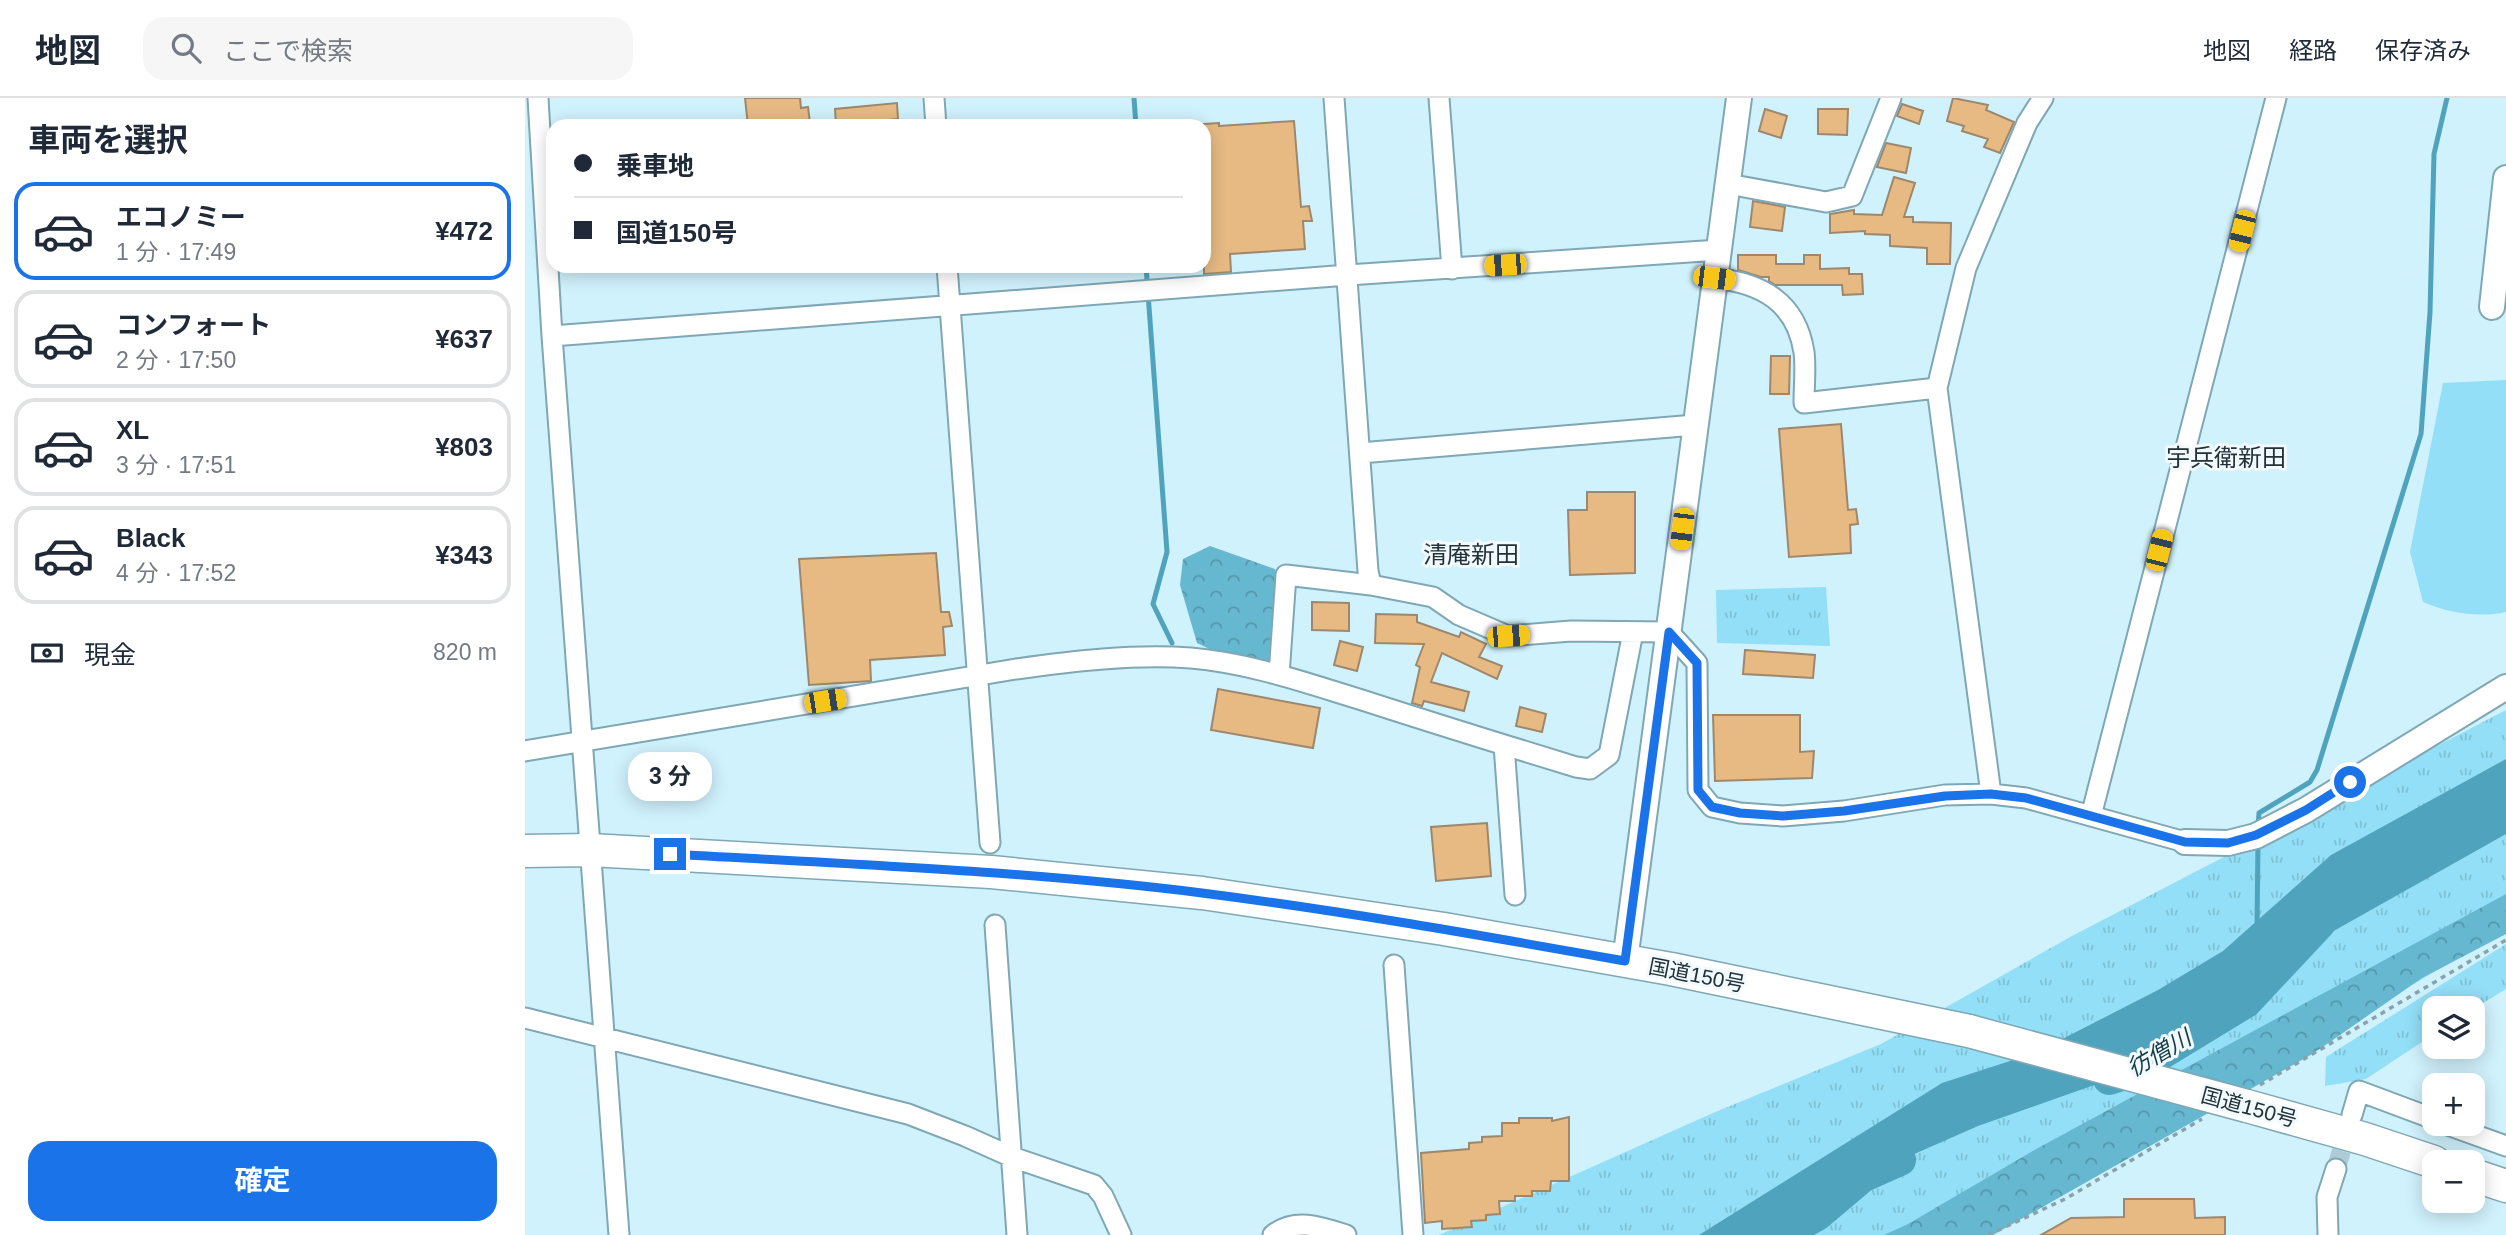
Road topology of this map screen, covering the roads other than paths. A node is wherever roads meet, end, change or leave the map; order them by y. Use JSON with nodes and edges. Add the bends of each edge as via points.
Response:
{"nodes":[{"id":1,"x":538,"y":98,"type":"edge"},
{"id":2,"x":934,"y":98,"type":"edge"},
{"id":3,"x":1334,"y":98,"type":"edge"},
{"id":4,"x":1439,"y":98,"type":"edge"},
{"id":5,"x":1739,"y":98,"type":"edge"},
{"id":6,"x":1891,"y":98,"type":"edge"},
{"id":7,"x":2043,"y":98,"type":"edge"},
{"id":8,"x":2276,"y":98,"type":"edge"},
{"id":9,"x":936,"y":119,"type":"edge"},
{"id":10,"x":2506,"y":178,"type":"edge"},
{"id":11,"x":1728,"y":184,"type":"junction"},
{"id":12,"x":546,"y":234,"type":"edge"},
{"id":13,"x":1719,"y":250,"type":"junction"},
{"id":14,"x":1452,"y":269,"type":"junction"},
{"id":15,"x":548,"y":273,"type":"edge"},
{"id":16,"x":948,"y":273,"type":"edge"},
{"id":17,"x":1348,"y":275,"type":"junction"},
{"id":18,"x":1714,"y":278,"type":"junction"},
{"id":19,"x":950,"y":306,"type":"junction"},
{"id":20,"x":2491,"y":307,"type":"dead end"},
{"id":21,"x":552,"y":336,"type":"junction"},
{"id":22,"x":1937,"y":388,"type":"junction"},
{"id":23,"x":1695,"y":425,"type":"junction"},
{"id":24,"x":1360,"y":453,"type":"junction"},
{"id":25,"x":1371,"y":584,"type":"junction"},
{"id":26,"x":1633,"y":632,"type":"junction"},
{"id":27,"x":1669,"y":632,"type":"junction"},
{"id":28,"x":978,"y":676,"type":"junction"},
{"id":29,"x":1279,"y":676,"type":"junction"},
{"id":30,"x":2506,"y":687,"type":"edge"},
{"id":31,"x":583,"y":741,"type":"junction"},
{"id":32,"x":1504,"y":745,"type":"junction"},
{"id":33,"x":525,"y":751,"type":"edge"},
{"id":34,"x":1991,"y":794,"type":"junction"},
{"id":35,"x":2091,"y":816,"type":"junction"},
{"id":36,"x":990,"y":842,"type":"dead end"},
{"id":37,"x":2185,"y":842,"type":"joint"},
{"id":38,"x":590,"y":850,"type":"junction"},
{"id":39,"x":525,"y":851,"type":"edge"},
{"id":40,"x":1515,"y":895,"type":"dead end"},
{"id":41,"x":995,"y":926,"type":"dead end"},
{"id":42,"x":1625,"y":961,"type":"junction"},
{"id":43,"x":1394,"y":965,"type":"dead end"},
{"id":44,"x":525,"y":1018,"type":"edge"},
{"id":45,"x":604,"y":1037,"type":"junction"},
{"id":46,"x":2352,"y":1115,"type":"tunnel mouth"},
{"id":47,"x":2422,"y":1115,"type":"edge"},
{"id":48,"x":2478,"y":1136,"type":"edge"},
{"id":49,"x":2506,"y":1146,"type":"edge"},
{"id":50,"x":1011,"y":1157,"type":"junction"},
{"id":51,"x":2422,"y":1158,"type":"edge"},
{"id":52,"x":2336,"y":1169,"type":"tunnel mouth"},
{"id":53,"x":2485,"y":1179,"type":"edge"},
{"id":54,"x":2506,"y":1186,"type":"edge"},
{"id":55,"x":619,"y":1235,"type":"edge"},
{"id":56,"x":1017,"y":1235,"type":"edge"},
{"id":57,"x":1121,"y":1235,"type":"edge"},
{"id":58,"x":1273,"y":1235,"type":"edge"},
{"id":59,"x":1346,"y":1235,"type":"edge"},
{"id":60,"x":1413,"y":1235,"type":"edge"},
{"id":61,"x":2328,"y":1235,"type":"edge"}],
"edges":[{"from":1,"to":12,"type":"street"},
{"from":2,"to":9,"type":"street"},
{"from":3,"to":17,"type":"street"},
{"from":4,"to":14,"type":"street"},
{"from":5,"to":11,"type":"street"},
{"from":6,"to":11,"type":"street","via":[[1852,196],[1826,202]]},
{"from":7,"to":22,"type":"street","via":[[2027,123],[1966,268]]},
{"from":8,"to":35,"type":"street"},
{"from":10,"to":20,"type":"street"},
{"from":11,"to":13,"type":"street"},
{"from":13,"to":14,"type":"street"},
{"from":13,"to":18,"type":"street"},
{"from":14,"to":17,"type":"street"},
{"from":15,"to":21,"type":"street"},
{"from":16,"to":19,"type":"street"},
{"from":17,"to":19,"type":"street"},
{"from":17,"to":24,"type":"street"},
{"from":18,"to":22,"type":"street","via":[[1769,294],[1788,309],[1804,354],[1804,402]]},
{"from":18,"to":23,"type":"street"},
{"from":19,"to":21,"type":"street"},
{"from":19,"to":28,"type":"street"},
{"from":21,"to":31,"type":"street"},
{"from":22,"to":34,"type":"street"},
{"from":23,"to":24,"type":"street"},
{"from":23,"to":27,"type":"street"},
{"from":24,"to":25,"type":"street"},
{"from":25,"to":26,"type":"street","via":[[1433,597],[1459,615],[1508,636]]},
{"from":25,"to":29,"type":"street","via":[[1286,575]]},
{"from":26,"to":27,"type":"street"},
{"from":26,"to":32,"type":"street","via":[[1609,755],[1590,769]]},
{"from":27,"to":34,"type":"street","via":[[1697,663],[1698,790],[1712,807],[1783,816]]},
{"from":27,"to":42,"type":"street"},
{"from":28,"to":29,"type":"street","via":[[1136,656],[1244,666]]},
{"from":28,"to":31,"type":"street"},
{"from":28,"to":36,"type":"street"},
{"from":29,"to":32,"type":"street"},
{"from":30,"to":37,"type":"street","via":[[2306,810],[2256,835],[2228,843]]},
{"from":31,"to":33,"type":"street"},
{"from":31,"to":38,"type":"street"},
{"from":32,"to":40,"type":"street"},
{"from":34,"to":35,"type":"street","via":[[2026,798]]},
{"from":35,"to":37,"type":"street"},
{"from":38,"to":39,"type":"highway","name":"国道150号"},
{"from":38,"to":42,"type":"highway","name":"国道150号","via":[[991,872],[1202,893]]},
{"from":38,"to":45,"type":"street"},
{"from":41,"to":50,"type":"street"},
{"from":42,"to":51,"type":"highway","name":"国道150号","bridge":true,"via":[[1969,1031],[2251,1097]]},
{"from":43,"to":60,"type":"street"},
{"from":44,"to":45,"type":"street"},
{"from":45,"to":50,"type":"street","via":[[908,1114]]},
{"from":45,"to":55,"type":"street"},
{"from":46,"to":47,"type":"street","via":[[2359,1091]]},
{"from":48,"to":49,"type":"street"},
{"from":50,"to":56,"type":"street"},
{"from":50,"to":57,"type":"street","via":[[1094,1185]]},
{"from":52,"to":61,"type":"street","via":[[2327,1197]]},
{"from":53,"to":54,"type":"highway"},
{"from":58,"to":59,"type":"street","via":[[1280,1229],[1310,1223]]}]}
